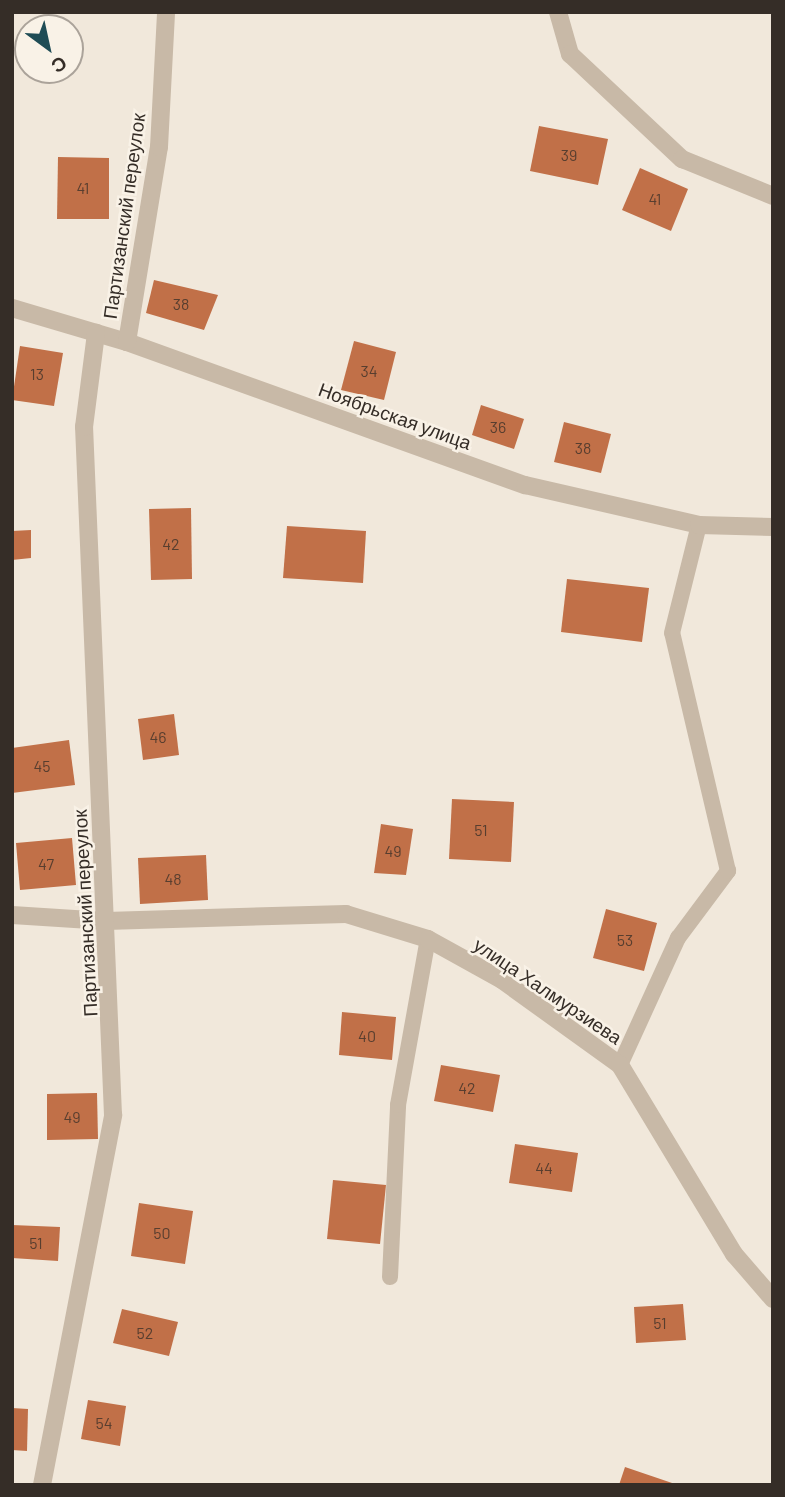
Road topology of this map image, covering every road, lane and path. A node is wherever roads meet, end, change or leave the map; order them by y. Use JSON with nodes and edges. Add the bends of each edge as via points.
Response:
{"nodes":[{"id":1,"x":166,"y":12,"type":"edge"},
{"id":2,"x":558,"y":12,"type":"edge"},
{"id":3,"x":773,"y":196,"type":"edge"},
{"id":4,"x":12,"y":308,"type":"edge"},
{"id":5,"x":96,"y":333,"type":"junction"},
{"id":6,"x":127,"y":342,"type":"junction"},
{"id":7,"x":699,"y":525,"type":"junction"},
{"id":8,"x":773,"y":527,"type":"edge"},
{"id":9,"x":12,"y":915,"type":"edge"},
{"id":10,"x":106,"y":921,"type":"junction"},
{"id":11,"x":428,"y":939,"type":"junction"},
{"id":12,"x":620,"y":1065,"type":"junction"},
{"id":13,"x":390,"y":1277,"type":"dead end"},
{"id":14,"x":773,"y":1299,"type":"edge"},
{"id":15,"x":42,"y":1485,"type":"edge"}],
"edges":[{"from":1,"to":6,"type":"street","name":"Партизанский переулок","via":[[159,147]]},
{"from":2,"to":3,"type":"street","via":[[570,54],[681,159]]},
{"from":4,"to":5,"type":"street","name":"Ноябрьская улица"},
{"from":5,"to":6,"type":"street","name":"Ноябрьская улица"},
{"from":5,"to":10,"type":"street","name":"Партизанский переулок","via":[[85,427]]},
{"from":6,"to":7,"type":"street","name":"Ноябрьская улица","via":[[525,485]]},
{"from":7,"to":8,"type":"street","name":"Ноябрьская улица"},
{"from":7,"to":12,"type":"lane","via":[[672,633],[728,872],[678,938]]},
{"from":9,"to":10,"type":"street","name":"улица Халмурзиева"},
{"from":10,"to":11,"type":"street","name":"улица Халмурзиева","via":[[346,914]]},
{"from":10,"to":15,"type":"street","name":"Партизанский переулок","via":[[113,1115]]},
{"from":11,"to":12,"type":"street","name":"улица Халмурзиева","via":[[502,980]]},
{"from":11,"to":13,"type":"lane","via":[[397,1105]]},
{"from":12,"to":14,"type":"street","name":"улица Халмурзиева","via":[[734,1254]]}]}
